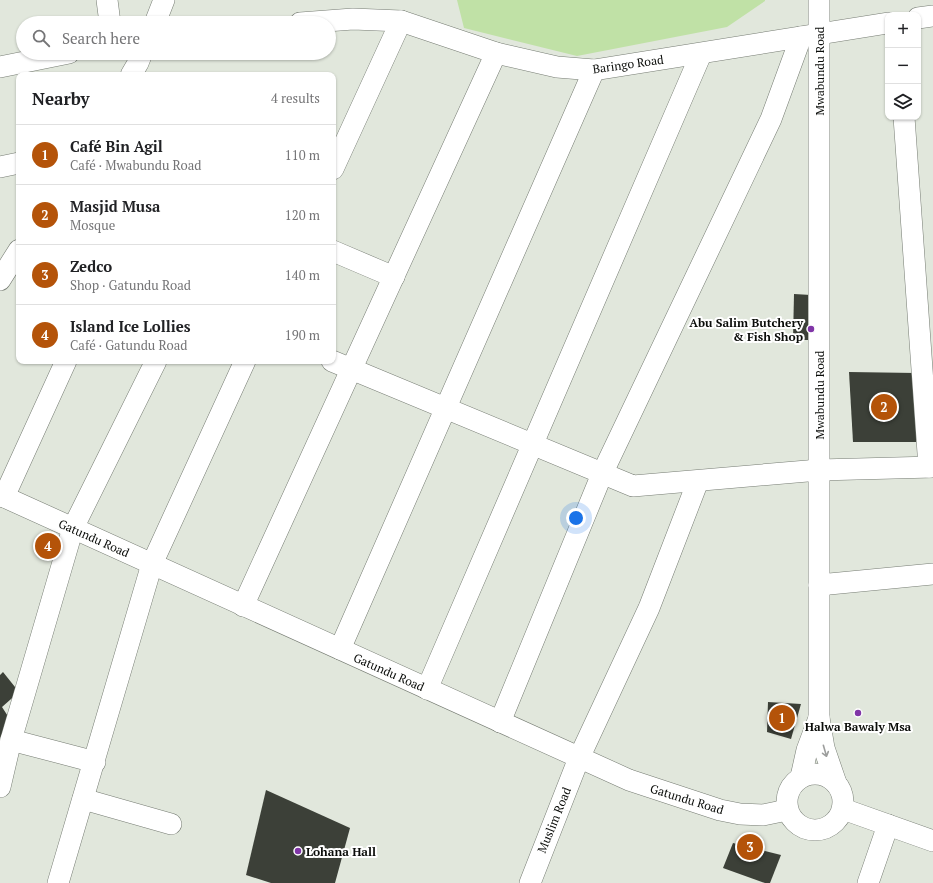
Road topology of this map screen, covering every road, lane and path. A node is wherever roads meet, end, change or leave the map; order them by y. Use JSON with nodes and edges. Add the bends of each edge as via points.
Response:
{"nodes":[{"id":1,"x":107,"y":0,"type":"edge"},
{"id":2,"x":164,"y":0,"type":"edge"},
{"id":3,"x":819,"y":0,"type":"edge"},
{"id":4,"x":109,"y":16,"type":"edge"},
{"id":5,"x":158,"y":16,"type":"edge"},
{"id":6,"x":933,"y":16,"type":"edge"},
{"id":7,"x":921,"y":18,"type":"edge"},
{"id":8,"x":336,"y":20,"type":"edge"},
{"id":9,"x":401,"y":21,"type":"junction"},
{"id":10,"x":885,"y":24,"type":"edge"},
{"id":11,"x":810,"y":36,"type":"junction"},
{"id":12,"x":496,"y":53,"type":"junction"},
{"id":13,"x":701,"y":54,"type":"junction"},
{"id":14,"x":34,"y":60,"type":"edge"},
{"id":15,"x":139,"y":60,"type":"edge"},
{"id":16,"x":0,"y":67,"type":"edge"},
{"id":17,"x":594,"y":70,"type":"junction"},
{"id":18,"x":133,"y":72,"type":"edge"},
{"id":19,"x":904,"y":120,"type":"edge"},
{"id":20,"x":336,"y":156,"type":"edge"},
{"id":21,"x":16,"y":164,"type":"edge"},
{"id":22,"x":0,"y":167,"type":"edge"},
{"id":23,"x":336,"y":252,"type":"edge"},
{"id":24,"x":16,"y":255,"type":"edge"},
{"id":25,"x":394,"y":277,"type":"junction"},
{"id":26,"x":0,"y":280,"type":"edge"},
{"id":27,"x":336,"y":363,"type":"edge"},
{"id":28,"x":65,"y":364,"type":"edge"},
{"id":29,"x":154,"y":364,"type":"edge"},
{"id":30,"x":244,"y":364,"type":"edge"},
{"id":31,"x":352,"y":369,"type":"junction"},
{"id":32,"x":446,"y":408,"type":"junction"},
{"id":33,"x":532,"y":444,"type":"junction"},
{"id":34,"x":931,"y":467,"type":"edge"},
{"id":35,"x":819,"y":470,"type":"junction"},
{"id":36,"x":602,"y":474,"type":"junction"},
{"id":37,"x":698,"y":481,"type":"junction"},
{"id":38,"x":2,"y":496,"type":"edge"},
{"id":39,"x":72,"y":528,"type":"junction"},
{"id":40,"x":152,"y":564,"type":"junction"},
{"id":41,"x":933,"y":574,"type":"edge"},
{"id":42,"x":819,"y":585,"type":"junction"},
{"id":43,"x":243,"y":606,"type":"junction"},
{"id":44,"x":340,"y":649,"type":"junction"},
{"id":45,"x":427,"y":689,"type":"junction"},
{"id":46,"x":819,"y":718,"type":"junction"},
{"id":47,"x":500,"y":722,"type":"junction"},
{"id":48,"x":11,"y":740,"type":"junction"},
{"id":49,"x":579,"y":758,"type":"junction"},
{"id":50,"x":95,"y":762,"type":"junction"},
{"id":51,"x":801,"y":777,"type":"junction"},
{"id":52,"x":0,"y":782,"type":"edge"},
{"id":53,"x":836,"y":783,"type":"junction"},
{"id":54,"x":83,"y":799,"type":"junction"},
{"id":55,"x":843,"y":809,"type":"junction"},
{"id":56,"x":787,"y":810,"type":"junction"},
{"id":57,"x":171,"y":824,"type":"dead end"},
{"id":58,"x":888,"y":825,"type":"junction"},
{"id":59,"x":933,"y":841,"type":"edge"},
{"id":60,"x":58,"y":883,"type":"edge"},
{"id":61,"x":530,"y":883,"type":"edge"},
{"id":62,"x":868,"y":883,"type":"edge"}],
"edges":[{"from":1,"to":4,"type":"street"},
{"from":2,"to":5,"type":"street"},
{"from":3,"to":11,"type":"street","name":"Mwabundu Road"},
{"from":6,"to":7,"type":"street"},
{"from":8,"to":9,"type":"street","name":"Baringo Road"},
{"from":9,"to":12,"type":"street","name":"Baringo Road"},
{"from":9,"to":20,"type":"street"},
{"from":10,"to":11,"type":"street","name":"Baringo Road"},
{"from":11,"to":13,"type":"street","name":"Baringo Road"},
{"from":11,"to":35,"type":"street","name":"Mwabundu Road"},
{"from":11,"to":36,"type":"street"},
{"from":12,"to":17,"type":"street","name":"Baringo Road","via":[[557,67]]},
{"from":12,"to":25,"type":"street"},
{"from":13,"to":17,"type":"street","name":"Baringo Road"},
{"from":13,"to":33,"type":"street"},
{"from":14,"to":16,"type":"street"},
{"from":15,"to":18,"type":"street"},
{"from":17,"to":32,"type":"street"},
{"from":19,"to":34,"type":"street"},
{"from":21,"to":22,"type":"street"},
{"from":23,"to":25,"type":"street"},
{"from":24,"to":26,"type":"street"},
{"from":25,"to":31,"type":"street"},
{"from":27,"to":31,"type":"street"},
{"from":28,"to":38,"type":"street"},
{"from":29,"to":39,"type":"street"},
{"from":30,"to":40,"type":"street"},
{"from":31,"to":32,"type":"street"},
{"from":31,"to":43,"type":"street"},
{"from":32,"to":33,"type":"street"},
{"from":32,"to":44,"type":"street"},
{"from":33,"to":36,"type":"street"},
{"from":33,"to":45,"type":"street"},
{"from":34,"to":35,"type":"street"},
{"from":35,"to":37,"type":"street"},
{"from":35,"to":42,"type":"street","name":"Mwabundu Road"},
{"from":36,"to":37,"type":"street","via":[[633,486]]},
{"from":36,"to":47,"type":"street"},
{"from":37,"to":49,"type":"street","name":"Muslim Road","via":[[649,608]]},
{"from":38,"to":39,"type":"street","name":"Gatundu Road"},
{"from":39,"to":40,"type":"street","name":"Gatundu Road"},
{"from":39,"to":48,"type":"street"},
{"from":40,"to":43,"type":"street","name":"Gatundu Road"},
{"from":40,"to":50,"type":"street"},
{"from":41,"to":42,"type":"street"},
{"from":42,"to":46,"type":"street","name":"Mwabundu Road"},
{"from":43,"to":44,"type":"street","name":"Gatundu Road"},
{"from":44,"to":45,"type":"street","name":"Gatundu Road"},
{"from":45,"to":47,"type":"street","name":"Gatundu Road"},
{"from":46,"to":51,"type":"street","via":[[806,750]]},
{"from":46,"to":53,"type":"street","one_way":true,"via":[[824,748]]},
{"from":47,"to":49,"type":"street","name":"Gatundu Road"},
{"from":48,"to":50,"type":"street"},
{"from":48,"to":52,"type":"street"},
{"from":49,"to":56,"type":"street","name":"Gatundu Road","via":[[629,780],[720,810],[763,815]]},
{"from":49,"to":61,"type":"street","name":"Muslim Road"},
{"from":50,"to":54,"type":"street"},
{"from":51,"to":53,"type":"street","via":[[819,774]]},
{"from":51,"to":56,"type":"street","via":[[788,792]]},
{"from":53,"to":55,"type":"street","via":[[844,800]]},
{"from":54,"to":57,"type":"street"},
{"from":54,"to":60,"type":"street"},
{"from":55,"to":56,"type":"street","via":[[833,824],[816,831],[798,826]]},
{"from":55,"to":58,"type":"street"},
{"from":58,"to":59,"type":"street"},
{"from":58,"to":62,"type":"street"}]}
